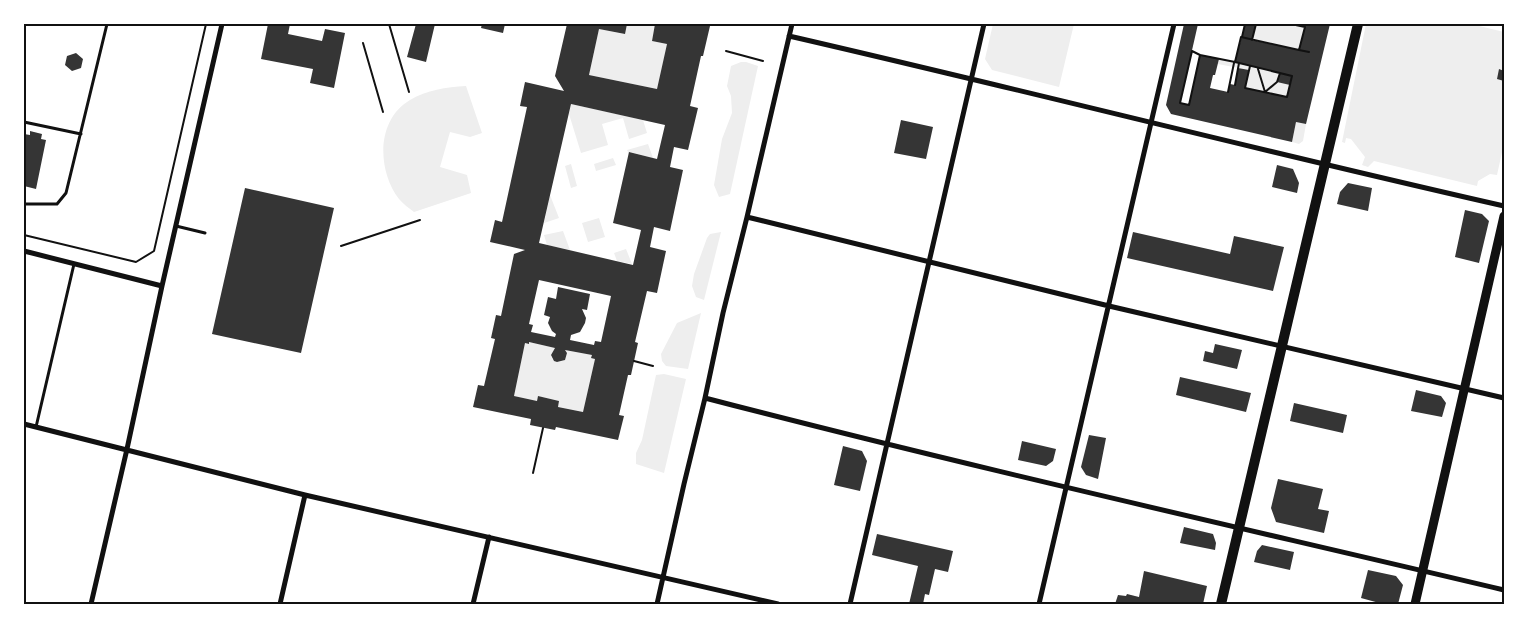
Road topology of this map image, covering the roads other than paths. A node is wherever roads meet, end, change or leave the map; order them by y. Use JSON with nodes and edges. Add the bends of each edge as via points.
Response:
{"nodes":[{"id":1,"x":107,"y":24,"type":"edge"},
{"id":2,"x":222,"y":24,"type":"edge"},
{"id":3,"x":792,"y":24,"type":"edge"},
{"id":4,"x":984,"y":24,"type":"edge"},
{"id":5,"x":1174,"y":24,"type":"edge"},
{"id":6,"x":1358,"y":24,"type":"edge"},
{"id":7,"x":789,"y":36,"type":"junction"},
{"id":8,"x":971,"y":78,"type":"junction"},
{"id":9,"x":24,"y":122,"type":"edge"},
{"id":10,"x":1152,"y":123,"type":"junction"},
{"id":11,"x":81,"y":134,"type":"junction"},
{"id":12,"x":1324,"y":164,"type":"junction"},
{"id":13,"x":25,"y":204,"type":"dead end"},
{"id":14,"x":1504,"y":206,"type":"edge"},
{"id":15,"x":1504,"y":216,"type":"edge"},
{"id":16,"x":747,"y":217,"type":"junction"},
{"id":17,"x":176,"y":226,"type":"junction"},
{"id":18,"x":205,"y":232,"type":"dead end"},
{"id":19,"x":24,"y":252,"type":"edge"},
{"id":20,"x":929,"y":261,"type":"junction"},
{"id":21,"x":74,"y":264,"type":"junction"},
{"id":22,"x":162,"y":286,"type":"junction"},
{"id":23,"x":1109,"y":306,"type":"junction"},
{"id":24,"x":1282,"y":345,"type":"junction"},
{"id":25,"x":1466,"y":388,"type":"junction"},
{"id":26,"x":705,"y":398,"type":"junction"},
{"id":27,"x":1504,"y":398,"type":"edge"},
{"id":28,"x":24,"y":424,"type":"edge"},
{"id":29,"x":36,"y":427,"type":"junction"},
{"id":30,"x":887,"y":445,"type":"junction"},
{"id":31,"x":127,"y":449,"type":"junction"},
{"id":32,"x":1066,"y":488,"type":"junction"},
{"id":33,"x":305,"y":495,"type":"junction"},
{"id":34,"x":1239,"y":529,"type":"junction"},
{"id":35,"x":489,"y":537,"type":"junction"},
{"id":36,"x":1423,"y":571,"type":"junction"},
{"id":37,"x":664,"y":578,"type":"junction"},
{"id":38,"x":1504,"y":590,"type":"edge"},
{"id":39,"x":91,"y":604,"type":"edge"},
{"id":40,"x":280,"y":604,"type":"edge"},
{"id":41,"x":473,"y":604,"type":"edge"},
{"id":42,"x":657,"y":604,"type":"edge"},
{"id":43,"x":778,"y":604,"type":"edge"},
{"id":44,"x":850,"y":604,"type":"edge"},
{"id":45,"x":1039,"y":604,"type":"edge"},
{"id":46,"x":1221,"y":604,"type":"edge"},
{"id":47,"x":1415,"y":604,"type":"edge"}],
"edges":[{"from":1,"to":11,"type":"lane"},
{"from":2,"to":17,"type":"street"},
{"from":3,"to":7,"type":"street"},
{"from":4,"to":8,"type":"street"},
{"from":5,"to":10,"type":"street"},
{"from":6,"to":12,"type":"main road"},
{"from":7,"to":8,"type":"street"},
{"from":7,"to":16,"type":"street"},
{"from":8,"to":10,"type":"street"},
{"from":8,"to":20,"type":"street"},
{"from":9,"to":11,"type":"lane"},
{"from":10,"to":12,"type":"street"},
{"from":10,"to":23,"type":"street"},
{"from":11,"to":13,"type":"lane","via":[[66,193],[57,204]]},
{"from":12,"to":14,"type":"street"},
{"from":12,"to":24,"type":"main road"},
{"from":15,"to":25,"type":"street"},
{"from":16,"to":20,"type":"street"},
{"from":16,"to":26,"type":"street"},
{"from":17,"to":18,"type":"lane"},
{"from":17,"to":22,"type":"street"},
{"from":19,"to":21,"type":"street"},
{"from":20,"to":23,"type":"street"},
{"from":20,"to":30,"type":"street"},
{"from":21,"to":22,"type":"street"},
{"from":21,"to":29,"type":"lane"},
{"from":22,"to":31,"type":"street"},
{"from":23,"to":24,"type":"street"},
{"from":23,"to":32,"type":"street"},
{"from":24,"to":25,"type":"street"},
{"from":24,"to":34,"type":"main road"},
{"from":25,"to":27,"type":"street"},
{"from":25,"to":36,"type":"street"},
{"from":26,"to":30,"type":"street"},
{"from":26,"to":37,"type":"street"},
{"from":28,"to":29,"type":"street"},
{"from":29,"to":31,"type":"street"},
{"from":30,"to":32,"type":"street"},
{"from":30,"to":44,"type":"street"},
{"from":31,"to":33,"type":"street"},
{"from":31,"to":39,"type":"street"},
{"from":32,"to":34,"type":"street"},
{"from":32,"to":45,"type":"street"},
{"from":33,"to":35,"type":"street"},
{"from":33,"to":40,"type":"street"},
{"from":34,"to":36,"type":"street"},
{"from":34,"to":46,"type":"main road"},
{"from":35,"to":37,"type":"street"},
{"from":35,"to":41,"type":"street"},
{"from":36,"to":38,"type":"street"},
{"from":36,"to":47,"type":"street"},
{"from":37,"to":42,"type":"street"},
{"from":37,"to":43,"type":"street"}]}
